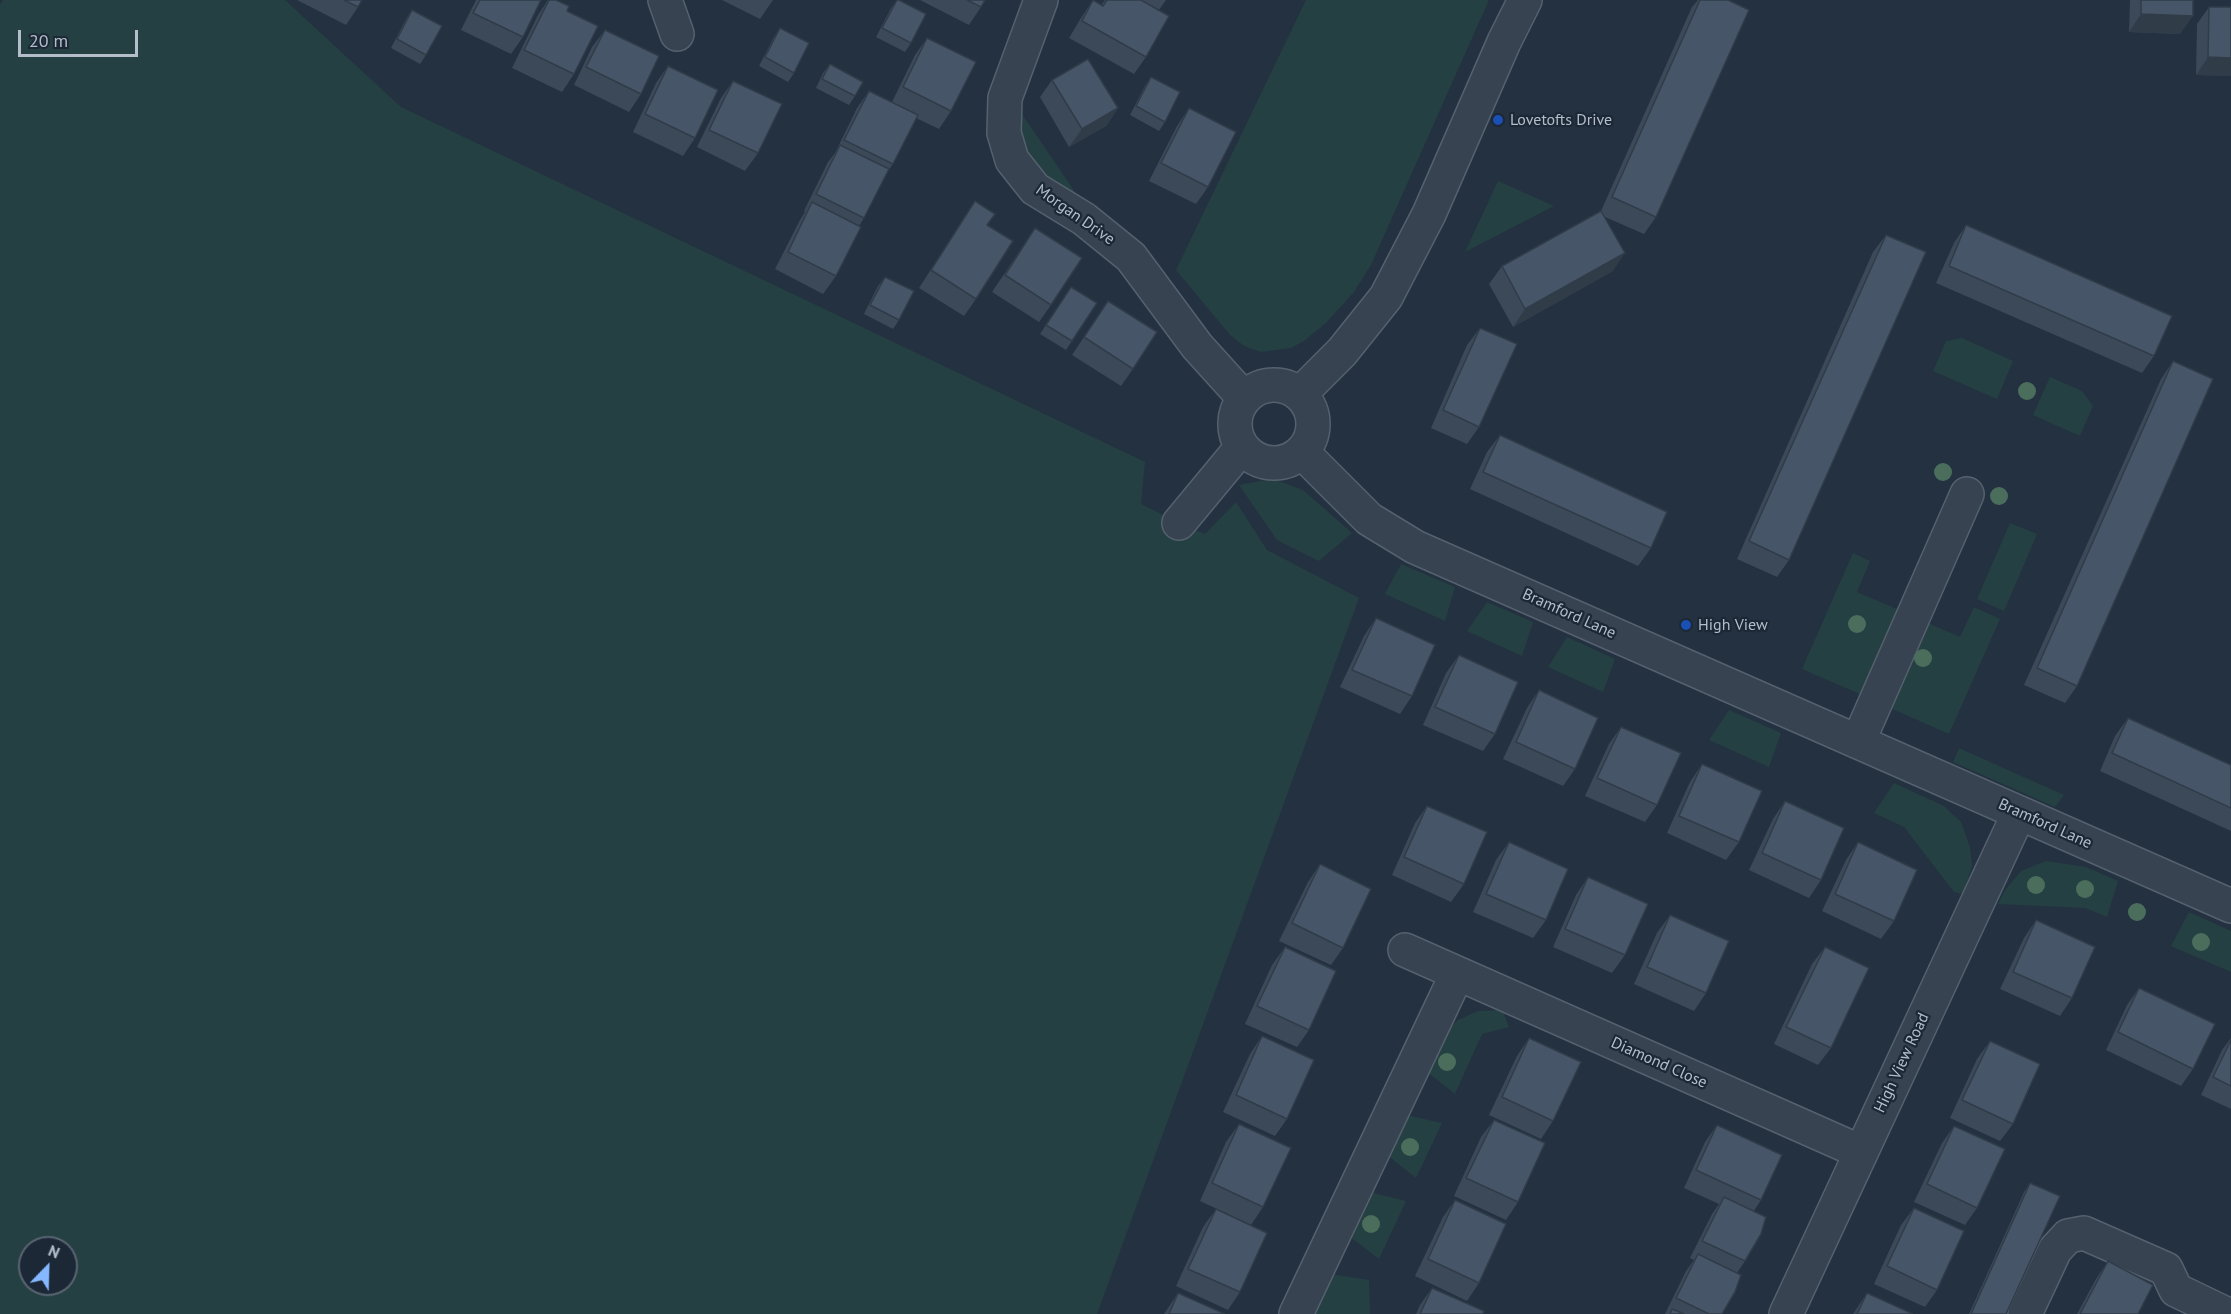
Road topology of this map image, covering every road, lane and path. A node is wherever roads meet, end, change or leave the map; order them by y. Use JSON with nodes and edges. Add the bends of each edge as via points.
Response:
{"nodes":[{"id":1,"x":664,"y":0,"type":"edge"},
{"id":2,"x":1041,"y":0,"type":"edge"},
{"id":3,"x":1525,"y":0,"type":"edge"},
{"id":4,"x":677,"y":34,"type":"dead end"},
{"id":5,"x":1300,"y":394,"type":"junction"},
{"id":6,"x":1244,"y":398,"type":"junction"},
{"id":7,"x":1242,"y":447,"type":"junction"},
{"id":8,"x":1302,"y":452,"type":"junction"},
{"id":9,"x":1967,"y":494,"type":"dead end"},
{"id":10,"x":1179,"y":523,"type":"dead end"},
{"id":11,"x":1858,"y":742,"type":"junction"},
{"id":12,"x":2019,"y":813,"type":"junction"},
{"id":13,"x":2231,"y":906,"type":"edge"},
{"id":14,"x":1405,"y":950,"type":"dead end"},
{"id":15,"x":1457,"y":974,"type":"junction"},
{"id":16,"x":1861,"y":1152,"type":"junction"},
{"id":17,"x":2216,"y":1312,"type":"edge"},
{"id":18,"x":1296,"y":1314,"type":"edge"},
{"id":19,"x":1786,"y":1314,"type":"edge"},
{"id":20,"x":2025,"y":1314,"type":"edge"}],
"edges":[{"from":1,"to":4,"type":"street"},
{"from":2,"to":6,"type":"street","name":"Morgan Drive","via":[[1005,98],[1004,133],[1012,159],[1035,189],[1092,225],[1131,257],[1197,346]]},
{"from":3,"to":5,"type":"street","via":[[1429,214],[1386,297],[1342,352]]},
{"from":5,"to":6,"type":"street","via":[[1278,384],[1259,388]]},
{"from":5,"to":8,"type":"street","via":[[1312,413],[1313,433]]},
{"from":6,"to":7,"type":"street","via":[[1234,428]]},
{"from":7,"to":8,"type":"street","via":[[1253,458],[1268,463],[1285,463]]},
{"from":7,"to":10,"type":"street"},
{"from":8,"to":11,"type":"street","name":"Bramford Lane","via":[[1369,519],[1415,548]]},
{"from":9,"to":11,"type":"street"},
{"from":11,"to":12,"type":"street","name":"Bramford Lane"},
{"from":12,"to":13,"type":"street","name":"Bramford Lane"},
{"from":12,"to":16,"type":"street","name":"High View Road"},
{"from":14,"to":15,"type":"street","name":"Diamond Close"},
{"from":15,"to":16,"type":"street","name":"Diamond Close"},
{"from":15,"to":18,"type":"street"},
{"from":16,"to":19,"type":"street","name":"High View Road"},
{"from":17,"to":20,"type":"street","via":[[2176,1290],[2166,1269],[2094,1236],[2076,1233],[2055,1250]]}]}
